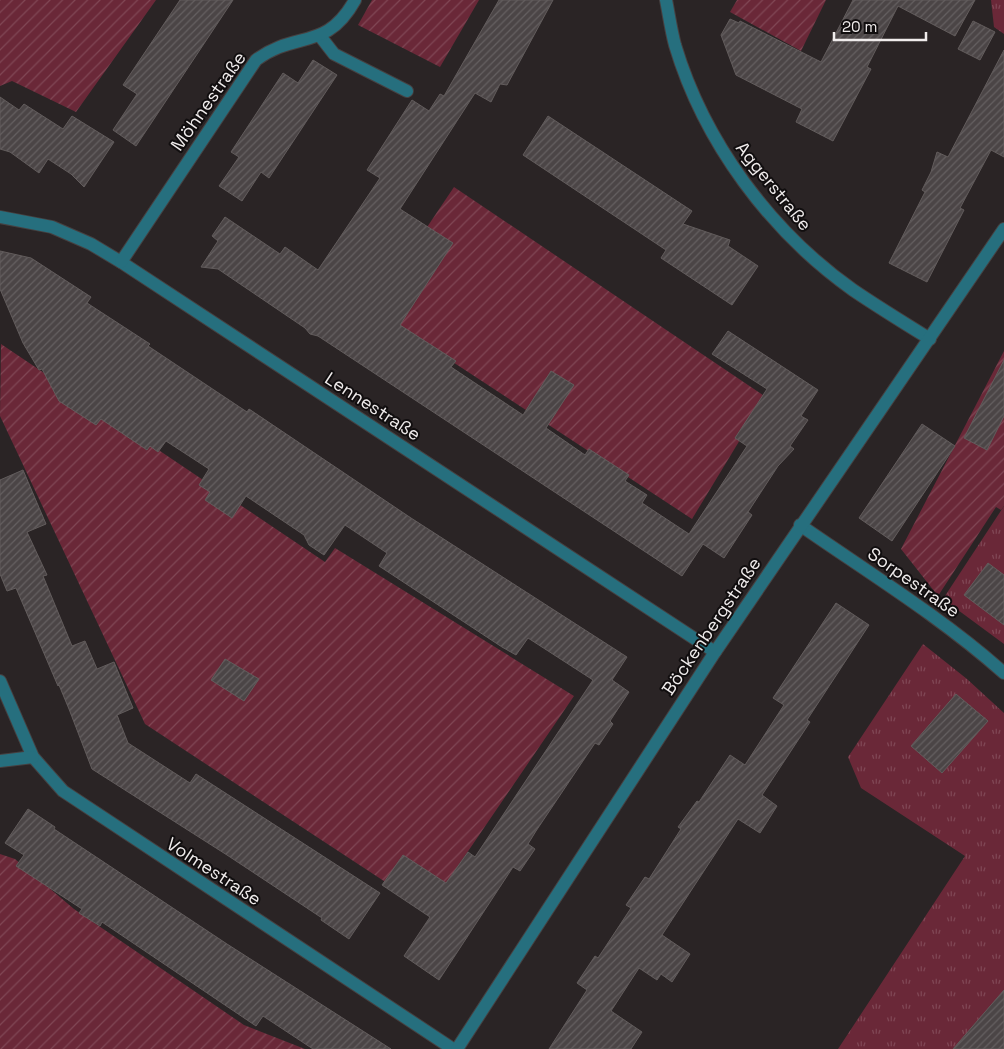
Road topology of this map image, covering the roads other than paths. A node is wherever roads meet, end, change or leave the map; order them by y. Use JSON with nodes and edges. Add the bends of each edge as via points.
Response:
{"nodes":[{"id":1,"x":355,"y":0,"type":"edge"},
{"id":2,"x":666,"y":0,"type":"edge"},
{"id":3,"x":320,"y":36,"type":"junction"},
{"id":4,"x":407,"y":92,"type":"dead end"},
{"id":5,"x":0,"y":216,"type":"edge"},
{"id":6,"x":1004,"y":230,"type":"edge"},
{"id":7,"x":122,"y":262,"type":"junction"},
{"id":8,"x":930,"y":340,"type":"junction"},
{"id":9,"x":800,"y":525,"type":"junction"},
{"id":10,"x":715,"y":652,"type":"junction"},
{"id":11,"x":1004,"y":672,"type":"edge"},
{"id":12,"x":0,"y":681,"type":"edge"},
{"id":13,"x":33,"y":757,"type":"junction"},
{"id":14,"x":0,"y":760,"type":"edge"},
{"id":15,"x":455,"y":1049,"type":"edge"}],
"edges":[{"from":1,"to":3,"type":"street","name":"Möhnestraße","via":[[345,18]]},
{"from":2,"to":8,"type":"street","name":"Aggerstraße","via":[[675,44],[700,108],[722,150],[744,181],[789,235],[824,267]]},
{"from":3,"to":4,"type":"street","via":[[334,54]]},
{"from":3,"to":7,"type":"street","name":"Möhnestraße","via":[[270,50],[256,60]]},
{"from":5,"to":7,"type":"street","name":"Lennestraße","via":[[52,227]]},
{"from":6,"to":8,"type":"street","name":"Böckenbergstraße"},
{"from":7,"to":10,"type":"street","name":"Lennestraße"},
{"from":8,"to":9,"type":"street","name":"Böckenbergstraße"},
{"from":9,"to":10,"type":"street","name":"Böckenbergstraße"},
{"from":9,"to":11,"type":"street","name":"Sorpestraße","via":[[937,618]]},
{"from":10,"to":15,"type":"street","name":"Böckenbergstraße"},
{"from":12,"to":13,"type":"street","name":"Volmestraße"},
{"from":13,"to":14,"type":"street"},
{"from":13,"to":15,"type":"street","name":"Volmestraße","via":[[63,791],[109,823]]}]}
